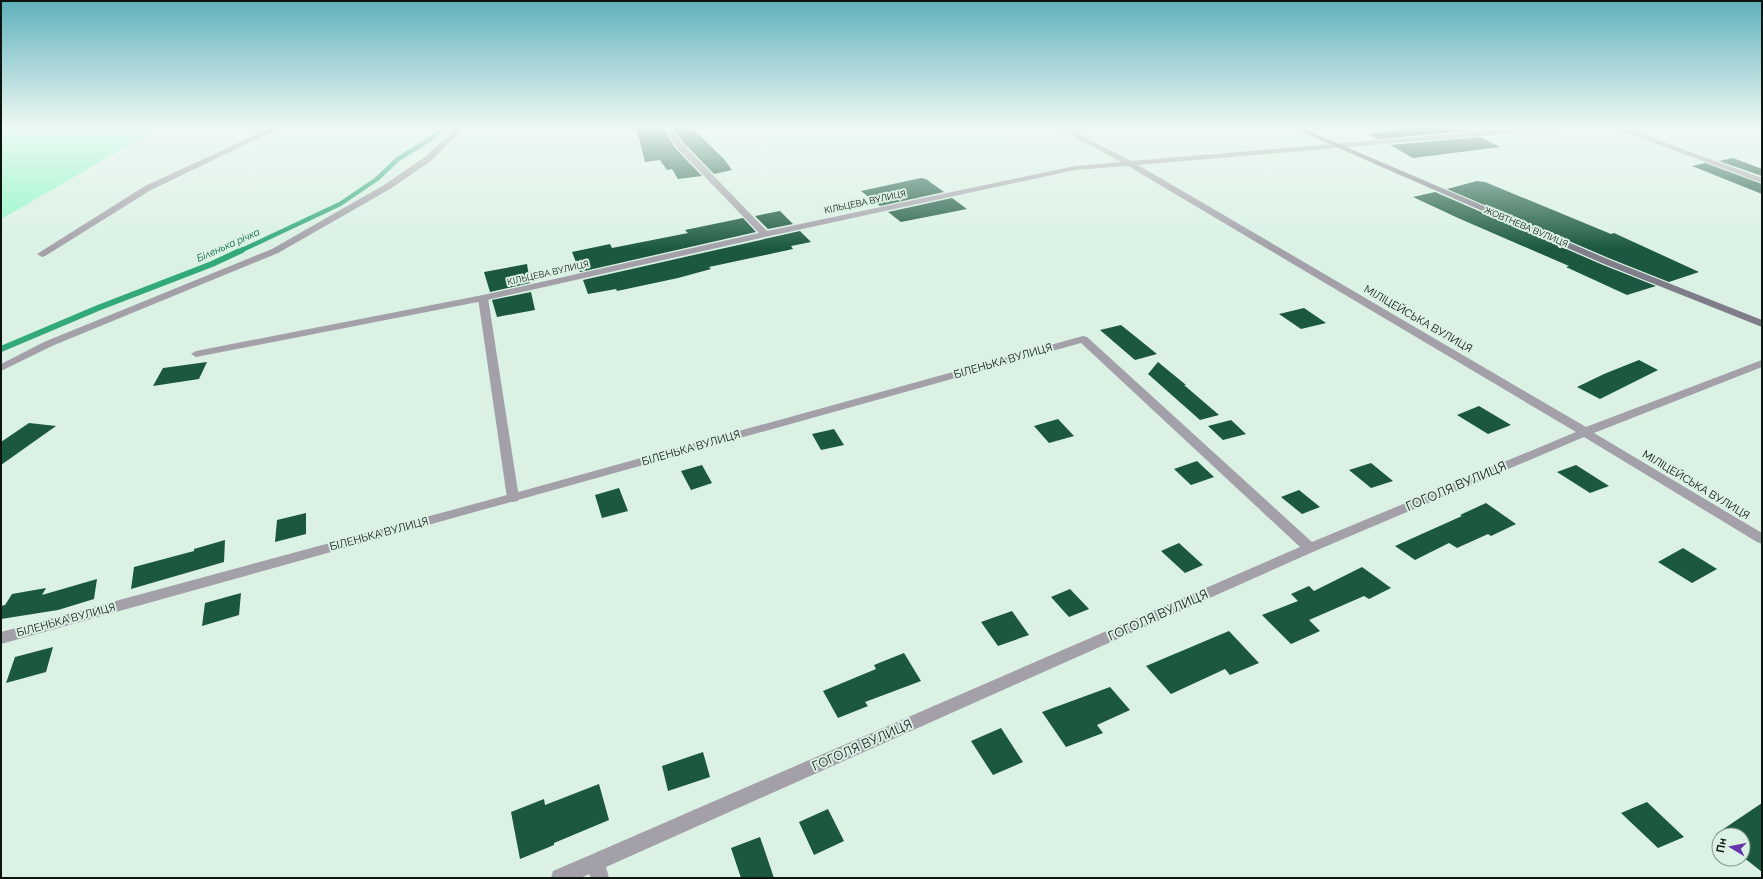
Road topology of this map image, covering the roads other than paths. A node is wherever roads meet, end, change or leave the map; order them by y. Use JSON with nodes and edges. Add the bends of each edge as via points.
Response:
{"nodes":[{"id":1,"x":193,"y":167,"type":"edge"},
{"id":2,"x":416,"y":167,"type":"edge"},
{"id":3,"x":700,"y":167,"type":"edge"},
{"id":4,"x":1086,"y":167,"type":"edge"},
{"id":5,"x":1136,"y":167,"type":"edge"},
{"id":6,"x":1386,"y":167,"type":"edge"},
{"id":7,"x":1724,"y":167,"type":"edge"},
{"id":8,"x":1762,"y":181,"type":"edge"},
{"id":9,"x":765,"y":234,"type":"junction"},
{"id":10,"x":42,"y":254,"type":"dead end"},
{"id":11,"x":483,"y":298,"type":"junction"},
{"id":12,"x":1762,"y":324,"type":"edge"},
{"id":13,"x":196,"y":354,"type":"dead end"},
{"id":14,"x":1762,"y":363,"type":"edge"},
{"id":15,"x":1,"y":368,"type":"edge"},
{"id":16,"x":1585,"y":432,"type":"junction"},
{"id":17,"x":513,"y":498,"type":"junction"},
{"id":18,"x":1762,"y":539,"type":"edge"},
{"id":19,"x":1310,"y":548,"type":"junction"},
{"id":20,"x":1,"y":638,"type":"edge"},
{"id":21,"x":598,"y":870,"type":"edge"},
{"id":22,"x":560,"y":878,"type":"edge"}],
"edges":[{"from":1,"to":10,"type":"street","via":[[148,188]]},
{"from":2,"to":15,"type":"street","via":[[387,187],[275,252],[48,344]]},
{"from":3,"to":9,"type":"street"},
{"from":4,"to":9,"type":"street","name":"КІЛЬЦЕВА ВУЛИЦЯ"},
{"from":5,"to":16,"type":"street","name":"МІЛІЦЕЙСЬКА ВУЛИЦЯ"},
{"from":6,"to":12,"type":"main road","name":"ЖОВТНЕВА ВУЛИЦЯ","via":[[1607,262]]},
{"from":7,"to":8,"type":"street"},
{"from":9,"to":11,"type":"street","name":"КІЛЬЦЕВА ВУЛИЦЯ"},
{"from":11,"to":13,"type":"street","name":"КІЛЬЦЕВА ВУЛИЦЯ"},
{"from":11,"to":17,"type":"street"},
{"from":14,"to":16,"type":"street","name":"ГОГОЛЯ ВУЛИЦЯ"},
{"from":16,"to":18,"type":"street","name":"МІЛІЦЕЙСЬКА ВУЛИЦЯ"},
{"from":16,"to":19,"type":"street","name":"ГОГОЛЯ ВУЛИЦЯ"},
{"from":17,"to":19,"type":"street","name":"БІЛЕНЬКА ВУЛИЦЯ","via":[[1082,339]]},
{"from":17,"to":20,"type":"street","name":"БІЛЕНЬКА ВУЛИЦЯ"},
{"from":19,"to":21,"type":"street","name":"ГОГОЛЯ ВУЛИЦЯ"},
{"from":21,"to":22,"type":"street","name":"ГОГОЛЯ ВУЛИЦЯ"}]}
